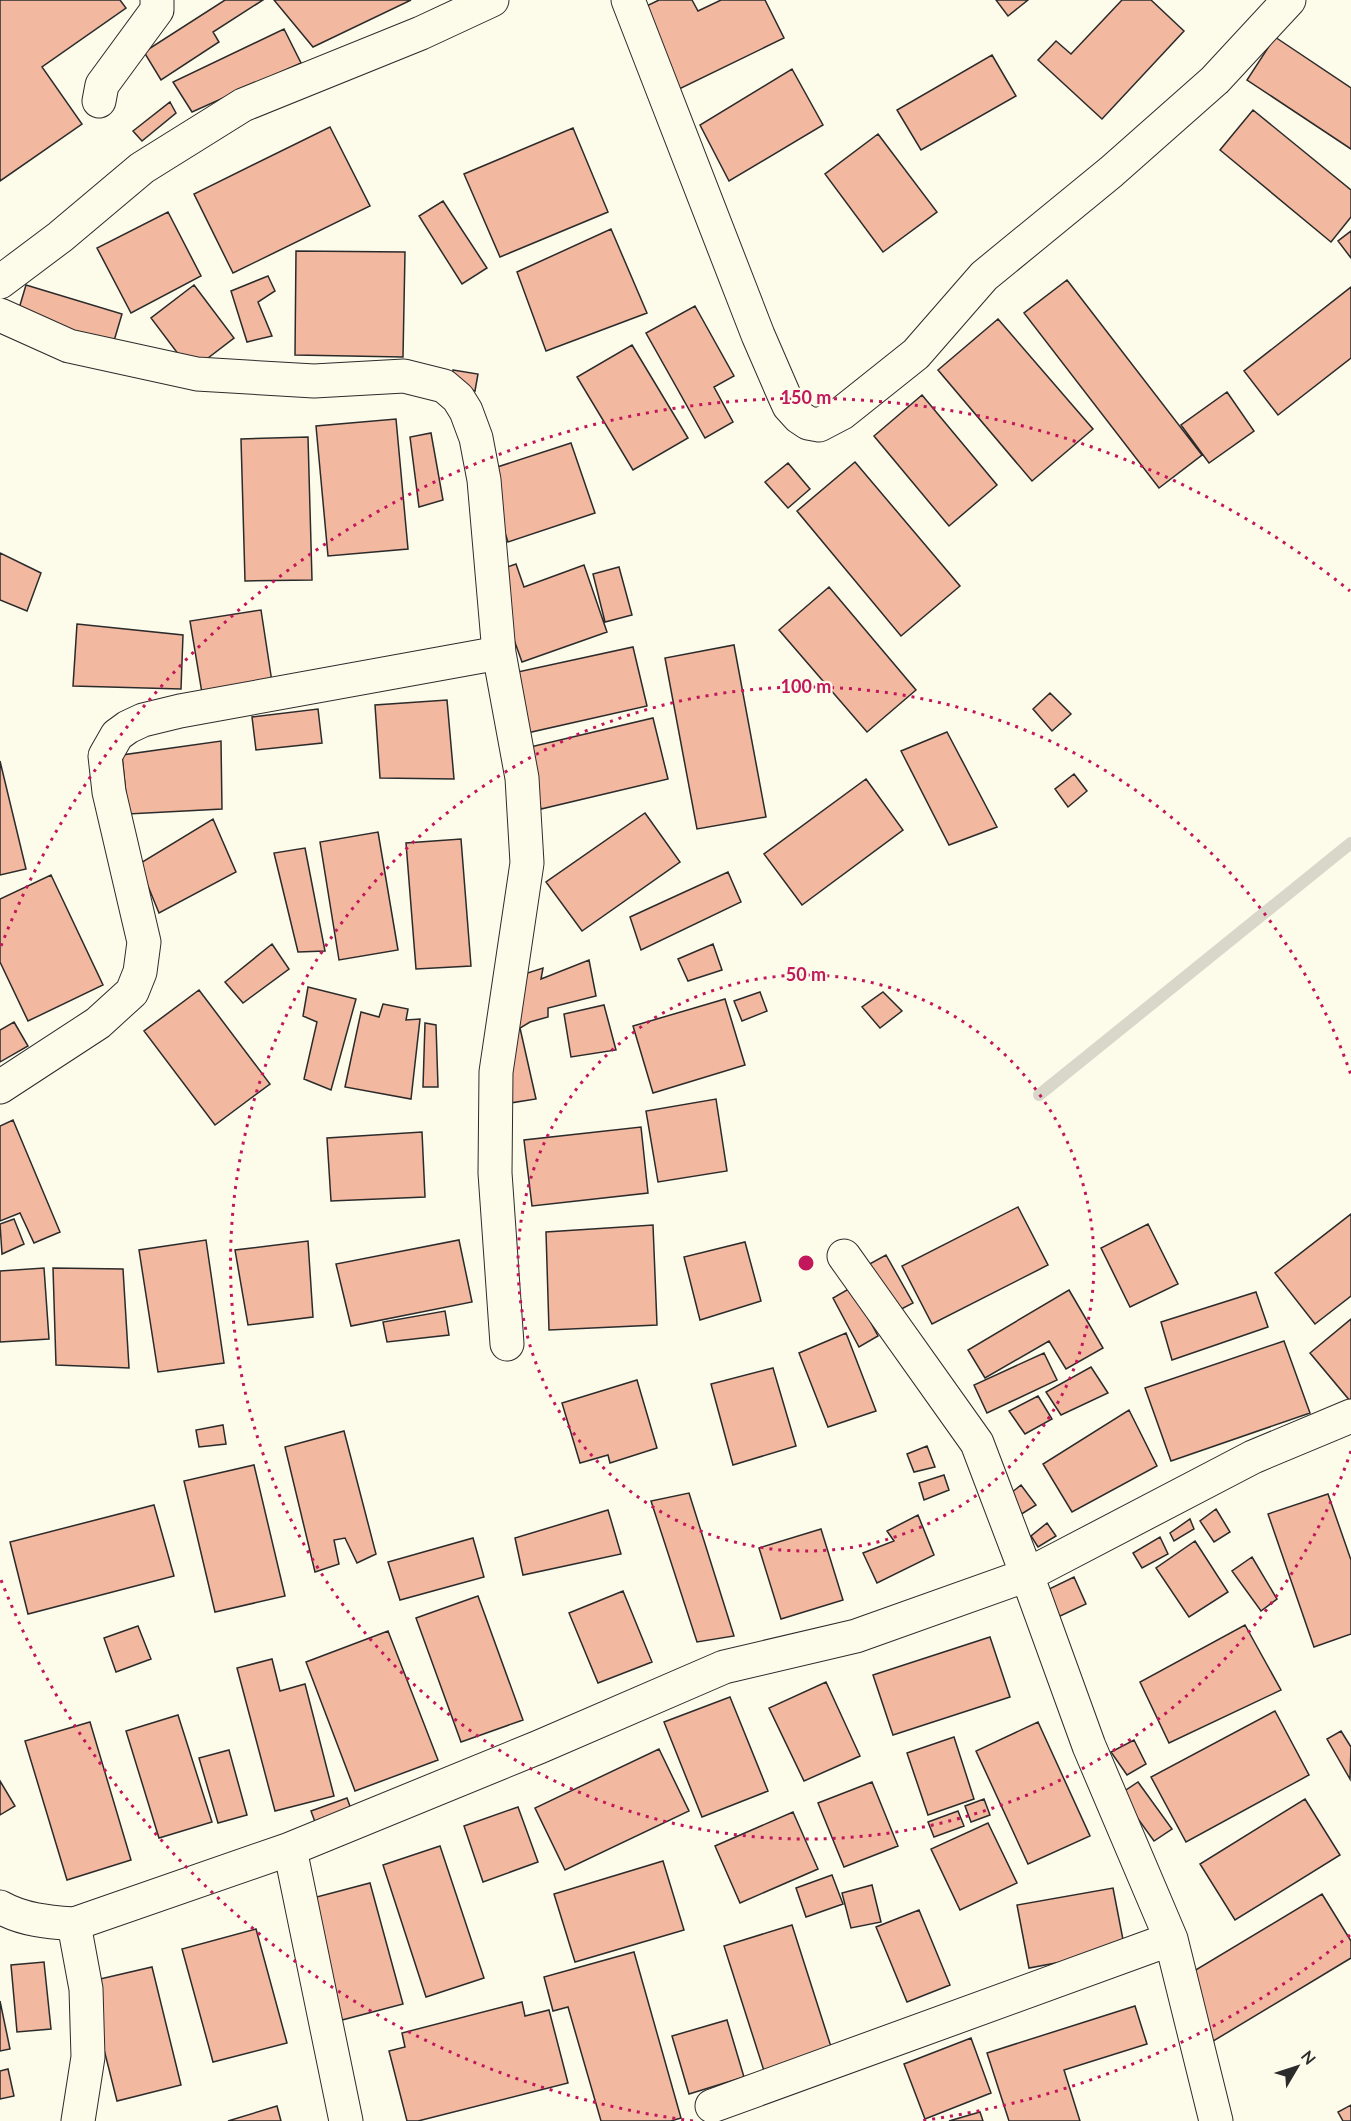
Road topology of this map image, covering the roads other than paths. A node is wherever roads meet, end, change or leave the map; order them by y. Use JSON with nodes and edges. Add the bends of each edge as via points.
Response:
{"nodes":[{"id":1,"x":158,"y":0,"type":"edge"},
{"id":2,"x":492,"y":0,"type":"edge"},
{"id":3,"x":628,"y":0,"type":"edge"},
{"id":4,"x":1289,"y":0,"type":"edge"},
{"id":5,"x":99,"y":100,"type":"dead end"},
{"id":6,"x":0,"y":282,"type":"edge"},
{"id":7,"x":0,"y":315,"type":"edge"},
{"id":8,"x":499,"y":652,"type":"junction"},
{"id":9,"x":0,"y":1087,"type":"edge"},
{"id":10,"x":844,"y":1256,"type":"dead end"},
{"id":11,"x":507,"y":1344,"type":"dead end"},
{"id":12,"x":1351,"y":1416,"type":"edge"},
{"id":13,"x":1027,"y":1575,"type":"junction"},
{"id":14,"x":290,"y":1849,"type":"junction"},
{"id":15,"x":0,"y":1907,"type":"edge"},
{"id":16,"x":74,"y":1924,"type":"junction"},
{"id":17,"x":1171,"y":1939,"type":"junction"},
{"id":18,"x":712,"y":2106,"type":"dead end"},
{"id":19,"x":78,"y":2121,"type":"edge"},
{"id":20,"x":346,"y":2121,"type":"edge"},
{"id":21,"x":1216,"y":2121,"type":"edge"}],
"edges":[{"from":1,"to":5,"type":"street","via":[[157,10],[102,85]]},
{"from":2,"to":6,"type":"street","via":[[243,105],[142,168]]},
{"from":3,"to":4,"type":"street","via":[[784,395],[799,417],[819,425],[842,412],[916,354],[984,276],[1215,80]]},
{"from":7,"to":8,"type":"street","via":[[69,346],[197,374],[314,381],[404,376],[444,386],[458,398],[476,438],[484,480]]},
{"from":8,"to":9,"type":"street","via":[[180,711],[142,720],[117,735],[105,756],[109,792],[144,942],[140,972],[132,992],[98,1023]]},
{"from":8,"to":11,"type":"street","via":[[522,778],[527,863],[496,1072],[495,1173]]},
{"from":10,"to":13,"type":"street","via":[[977,1443]]},
{"from":12,"to":13,"type":"street","via":[[1253,1457]]},
{"from":13,"to":14,"type":"street","via":[[855,1636],[724,1667]]},
{"from":13,"to":17,"type":"street","via":[[1089,1746]]},
{"from":14,"to":16,"type":"street"},
{"from":14,"to":20,"type":"street"},
{"from":15,"to":16,"type":"street","via":[[14,1915]]},
{"from":16,"to":19,"type":"street","via":[[86,1989],[88,2057]]},
{"from":17,"to":18,"type":"street"},
{"from":17,"to":21,"type":"street"}]}
